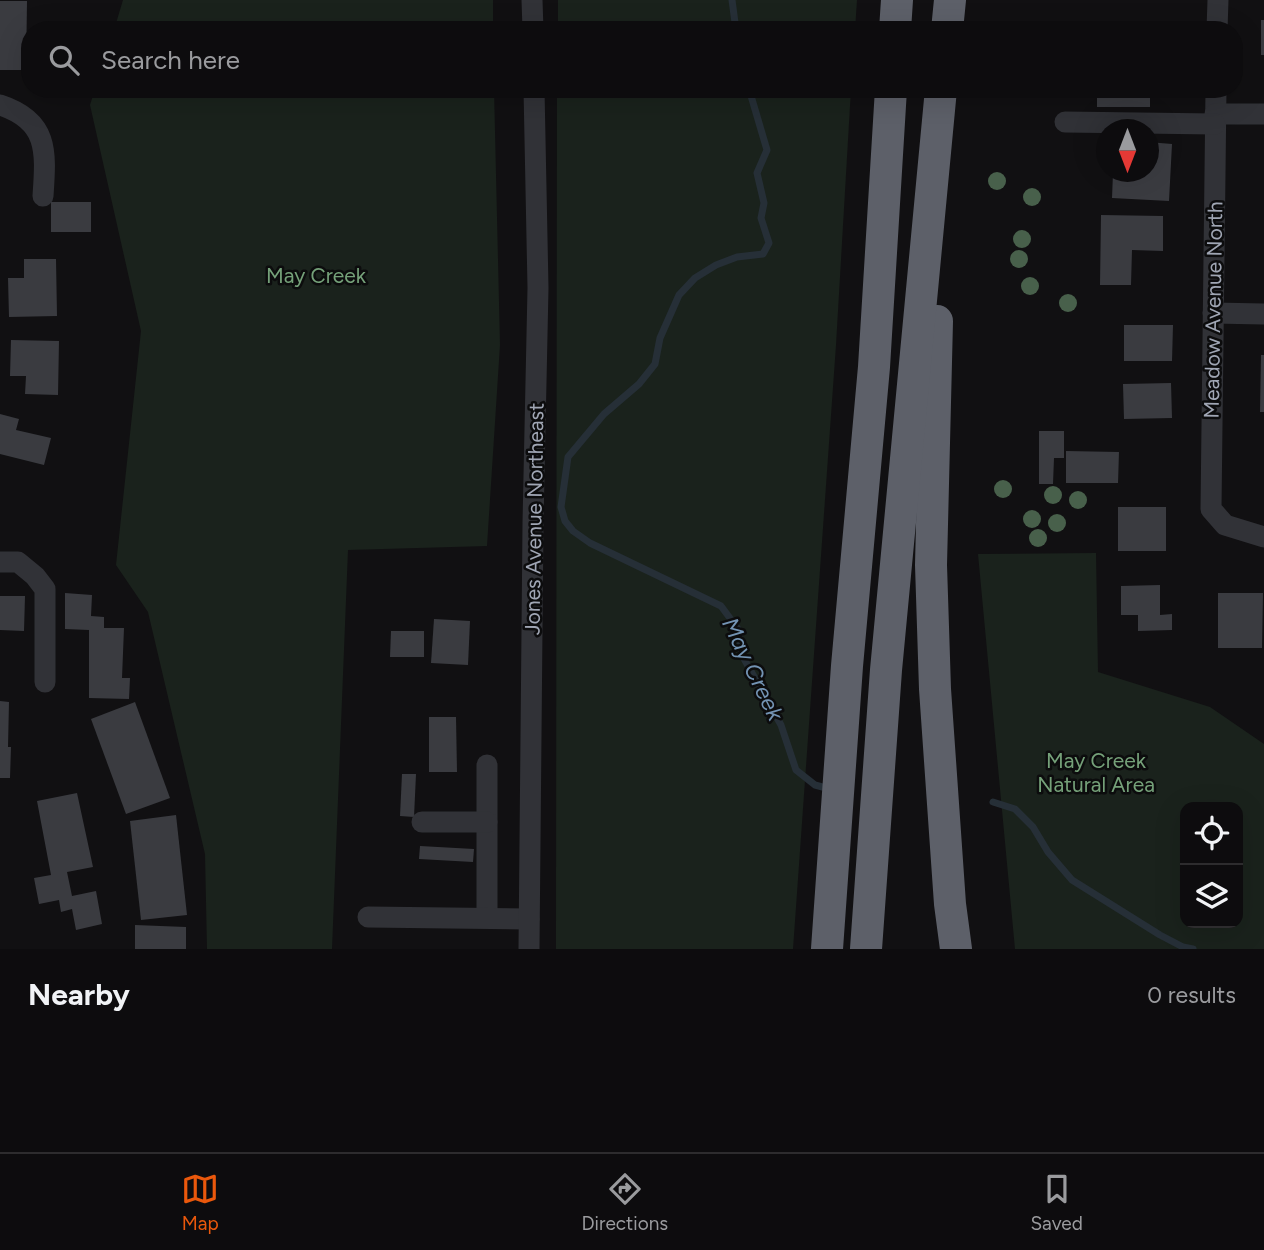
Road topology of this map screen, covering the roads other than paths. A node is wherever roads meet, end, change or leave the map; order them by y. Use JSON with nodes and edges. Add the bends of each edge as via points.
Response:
{"nodes":[{"id":1,"x":532,"y":0,"type":"edge"},
{"id":2,"x":897,"y":0,"type":"edge"},
{"id":3,"x":950,"y":0,"type":"edge"},
{"id":4,"x":1217,"y":0,"type":"edge"},
{"id":5,"x":533,"y":21,"type":"edge"},
{"id":6,"x":896,"y":21,"type":"edge"},
{"id":7,"x":948,"y":21,"type":"edge"},
{"id":8,"x":1217,"y":21,"type":"edge"},
{"id":9,"x":534,"y":98,"type":"edge"},
{"id":10,"x":890,"y":98,"type":"edge"},
{"id":11,"x":940,"y":98,"type":"edge"},
{"id":12,"x":1216,"y":98,"type":"edge"},
{"id":13,"x":0,"y":105,"type":"edge"},
{"id":14,"x":1264,"y":114,"type":"edge"},
{"id":15,"x":1215,"y":119,"type":"junction"},
{"id":16,"x":1065,"y":122,"type":"dead end"},
{"id":17,"x":933,"y":163,"type":"junction"},
{"id":18,"x":43,"y":196,"type":"dead end"},
{"id":19,"x":1213,"y":313,"type":"junction"},
{"id":20,"x":1264,"y":314,"type":"edge"},
{"id":21,"x":1264,"y":537,"type":"edge"},
{"id":22,"x":0,"y":562,"type":"edge"},
{"id":23,"x":45,"y":682,"type":"dead end"},
{"id":24,"x":487,"y":765,"type":"dead end"},
{"id":25,"x":422,"y":821,"type":"dead end"},
{"id":26,"x":487,"y":822,"type":"junction"},
{"id":27,"x":368,"y":917,"type":"dead end"},
{"id":28,"x":487,"y":917,"type":"junction"},
{"id":29,"x":529,"y":919,"type":"junction"},
{"id":30,"x":828,"y":941,"type":"edge"},
{"id":31,"x":866,"y":942,"type":"edge"},
{"id":32,"x":529,"y":949,"type":"edge"},
{"id":33,"x":956,"y":949,"type":"edge"}],
"edges":[{"from":1,"to":5,"type":"street"},
{"from":2,"to":6,"type":"highway"},
{"from":3,"to":7,"type":"highway"},
{"from":4,"to":8,"type":"street"},
{"from":9,"to":29,"type":"street","name":"Jones Avenue Northeast","via":[[538,288]]},
{"from":10,"to":30,"type":"highway"},
{"from":11,"to":17,"type":"highway"},
{"from":12,"to":15,"type":"street","name":"Meadow Avenue North"},
{"from":13,"to":18,"type":"street","via":[[19,111],[41,135]]},
{"from":14,"to":15,"type":"street"},
{"from":15,"to":16,"type":"street"},
{"from":15,"to":19,"type":"street","name":"Meadow Avenue North"},
{"from":17,"to":31,"type":"highway"},
{"from":17,"to":33,"type":"highway","via":[[937,328],[931,565],[935,689]]},
{"from":19,"to":20,"type":"street"},
{"from":19,"to":21,"type":"street","name":"Meadow Avenue North","via":[[1211,509],[1225,525]]},
{"from":22,"to":23,"type":"street","via":[[18,562],[45,589]]},
{"from":24,"to":26,"type":"street"},
{"from":25,"to":26,"type":"street"},
{"from":26,"to":28,"type":"street"},
{"from":27,"to":28,"type":"street"},
{"from":28,"to":29,"type":"street"},
{"from":29,"to":32,"type":"street","name":"Jones Avenue Northeast"}]}
